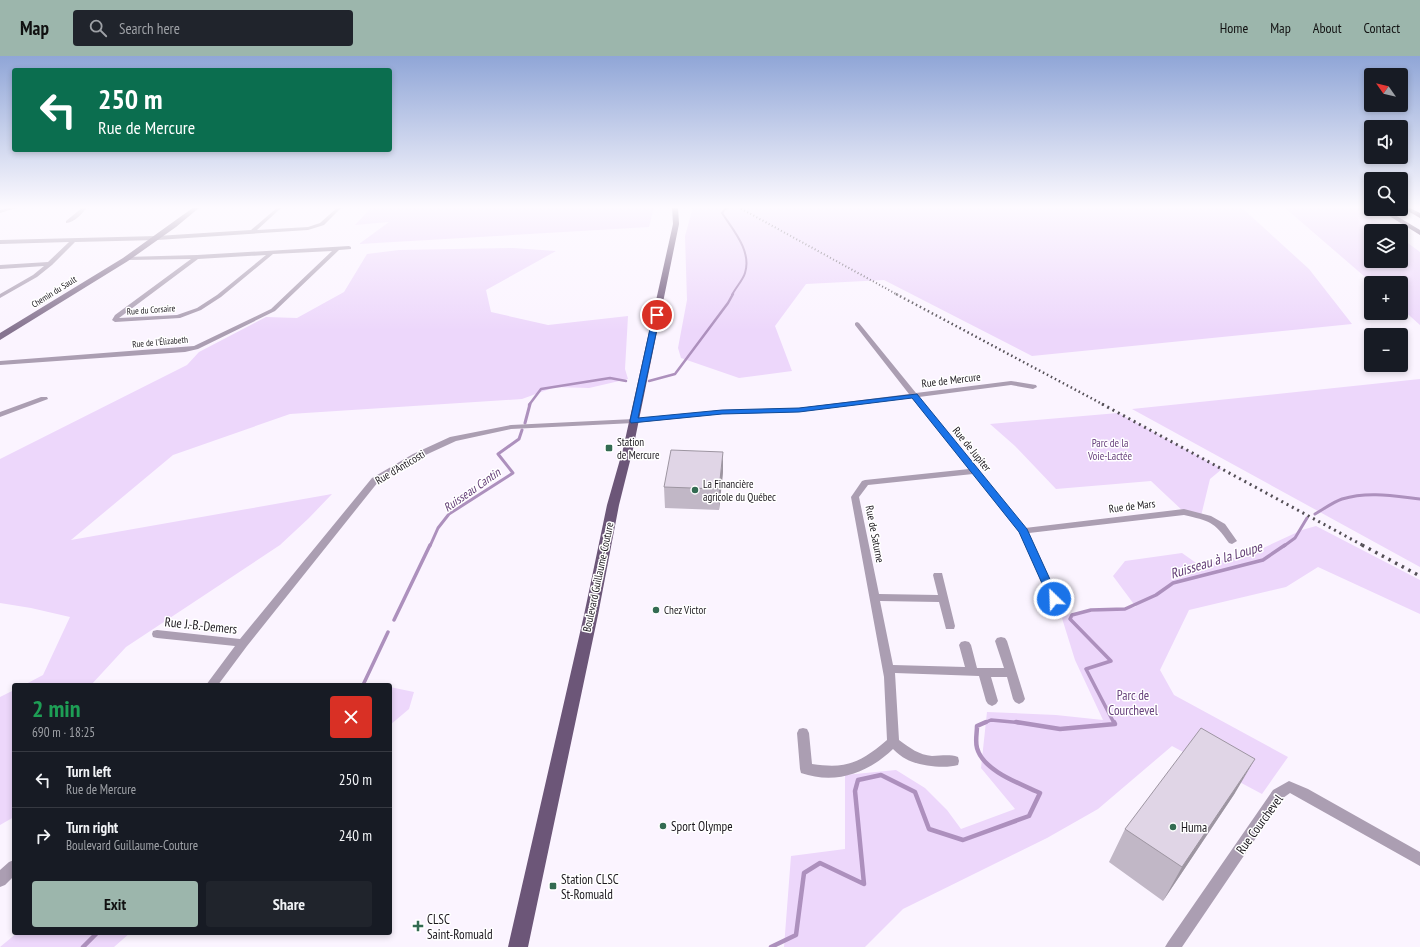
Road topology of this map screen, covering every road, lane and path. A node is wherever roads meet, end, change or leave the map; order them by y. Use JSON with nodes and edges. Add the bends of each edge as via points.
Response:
{"nodes":[{"id":1,"x":65,"y":249,"type":"edge"},
{"id":2,"x":141,"y":249,"type":"edge"},
{"id":3,"x":337,"y":249,"type":"junction"},
{"id":4,"x":342,"y":249,"type":"edge"},
{"id":5,"x":671,"y":249,"type":"edge"},
{"id":6,"x":271,"y":253,"type":"junction"},
{"id":7,"x":197,"y":257,"type":"junction"},
{"id":8,"x":127,"y":258,"type":"junction"},
{"id":9,"x":50,"y":264,"type":"junction"},
{"id":10,"x":0,"y":268,"type":"edge"},
{"id":11,"x":0,"y":296,"type":"edge"},
{"id":12,"x":857,"y":324,"type":"dead end"},
{"id":13,"x":0,"y":337,"type":"edge"},
{"id":14,"x":0,"y":363,"type":"edge"},
{"id":15,"x":1033,"y":387,"type":"dead end"},
{"id":16,"x":914,"y":395,"type":"junction"},
{"id":17,"x":44,"y":399,"type":"dead end"},
{"id":18,"x":0,"y":416,"type":"edge"},
{"id":19,"x":634,"y":421,"type":"junction"},
{"id":20,"x":974,"y":471,"type":"junction"},
{"id":21,"x":1023,"y":531,"type":"junction"},
{"id":22,"x":1232,"y":541,"type":"dead end"},
{"id":23,"x":938,"y":575,"type":"dead end"},
{"id":24,"x":875,"y":597,"type":"junction"},
{"id":25,"x":943,"y":599,"type":"junction"},
{"id":26,"x":1054,"y":599,"type":"dead end"},
{"id":27,"x":950,"y":626,"type":"dead end"},
{"id":28,"x":157,"y":634,"type":"dead end"},
{"id":29,"x":1001,"y":641,"type":"dead end"},
{"id":30,"x":243,"y":643,"type":"junction"},
{"id":31,"x":965,"y":645,"type":"dead end"},
{"id":32,"x":972,"y":672,"type":"junction"},
{"id":33,"x":984,"y":672,"type":"junction"},
{"id":34,"x":890,"y":673,"type":"junction"},
{"id":35,"x":1011,"y":673,"type":"junction"},
{"id":36,"x":213,"y":683,"type":"edge"},
{"id":37,"x":1019,"y":699,"type":"dead end"},
{"id":38,"x":992,"y":701,"type":"dead end"},
{"id":39,"x":802,"y":733,"type":"dead end"},
{"id":40,"x":893,"y":742,"type":"junction"},
{"id":41,"x":953,"y":761,"type":"dead end"},
{"id":42,"x":1420,"y":859,"type":"edge"},
{"id":43,"x":12,"y":869,"type":"edge"},
{"id":44,"x":0,"y":880,"type":"edge"},
{"id":45,"x":518,"y":947,"type":"edge"},
{"id":46,"x":1172,"y":947,"type":"edge"}],
"edges":[{"from":1,"to":9,"type":"street"},
{"from":2,"to":8,"type":"street","name":"Chemin du Sault"},
{"from":3,"to":4,"type":"street"},
{"from":3,"to":6,"type":"street"},
{"from":3,"to":14,"type":"street","name":"Rue de l'Élizabeth","via":[[272,310],[196,348]]},
{"from":5,"to":19,"type":"main road","name":"Boulevard Guillaume-Couture"},
{"from":6,"to":7,"type":"street"},
{"from":6,"to":7,"type":"street","name":"Rue du Corsaire","via":[[219,296],[199,309],[178,318],[115,320]]},
{"from":7,"to":8,"type":"street"},
{"from":8,"to":13,"type":"street","name":"Chemin du Sault"},
{"from":9,"to":10,"type":"street"},
{"from":9,"to":11,"type":"street","via":[[35,276]]},
{"from":12,"to":16,"type":"street","name":"Rue de Jupiter"},
{"from":15,"to":16,"type":"street","name":"Rue de Mercure","via":[[1011,383]]},
{"from":16,"to":19,"type":"street","name":"Rue de Mercure","via":[[799,410],[722,412]]},
{"from":16,"to":20,"type":"street","name":"Rue de Jupiter"},
{"from":17,"to":18,"type":"street"},
{"from":19,"to":30,"type":"street","name":"Rue d'Anticosti","via":[[511,427],[453,439],[416,456],[376,480]]},
{"from":19,"to":45,"type":"main road","name":"Boulevard Guillaume-Couture","via":[[613,505]]},
{"from":20,"to":21,"type":"street","name":"Rue de Jupiter"},
{"from":20,"to":24,"type":"street","name":"Rue de Saturne","via":[[865,483],[855,496]]},
{"from":21,"to":22,"type":"street","name":"Rue de Mars","via":[[1184,512],[1208,518],[1222,526]]},
{"from":21,"to":26,"type":"street","name":"Rue de Jupiter"},
{"from":23,"to":25,"type":"street"},
{"from":24,"to":25,"type":"street"},
{"from":24,"to":34,"type":"street","name":"Rue de Saturne"},
{"from":25,"to":27,"type":"street"},
{"from":28,"to":30,"type":"street","name":"Rue J.-B.-Demers"},
{"from":29,"to":35,"type":"street"},
{"from":30,"to":36,"type":"street","name":"Rue d'Anticosti"},
{"from":31,"to":32,"type":"street"},
{"from":32,"to":33,"type":"street"},
{"from":32,"to":34,"type":"street"},
{"from":33,"to":35,"type":"street"},
{"from":33,"to":38,"type":"street"},
{"from":34,"to":40,"type":"street","name":"Rue de Saturne"},
{"from":35,"to":37,"type":"street"},
{"from":39,"to":40,"type":"street","via":[[806,769],[818,771],[848,770],[867,763]]},
{"from":40,"to":41,"type":"street","via":[[911,756],[931,761]]},
{"from":42,"to":46,"type":"street","name":"Rue Courchevel","via":[[1289,787],[1278,794]]},
{"from":43,"to":44,"type":"street"}]}
